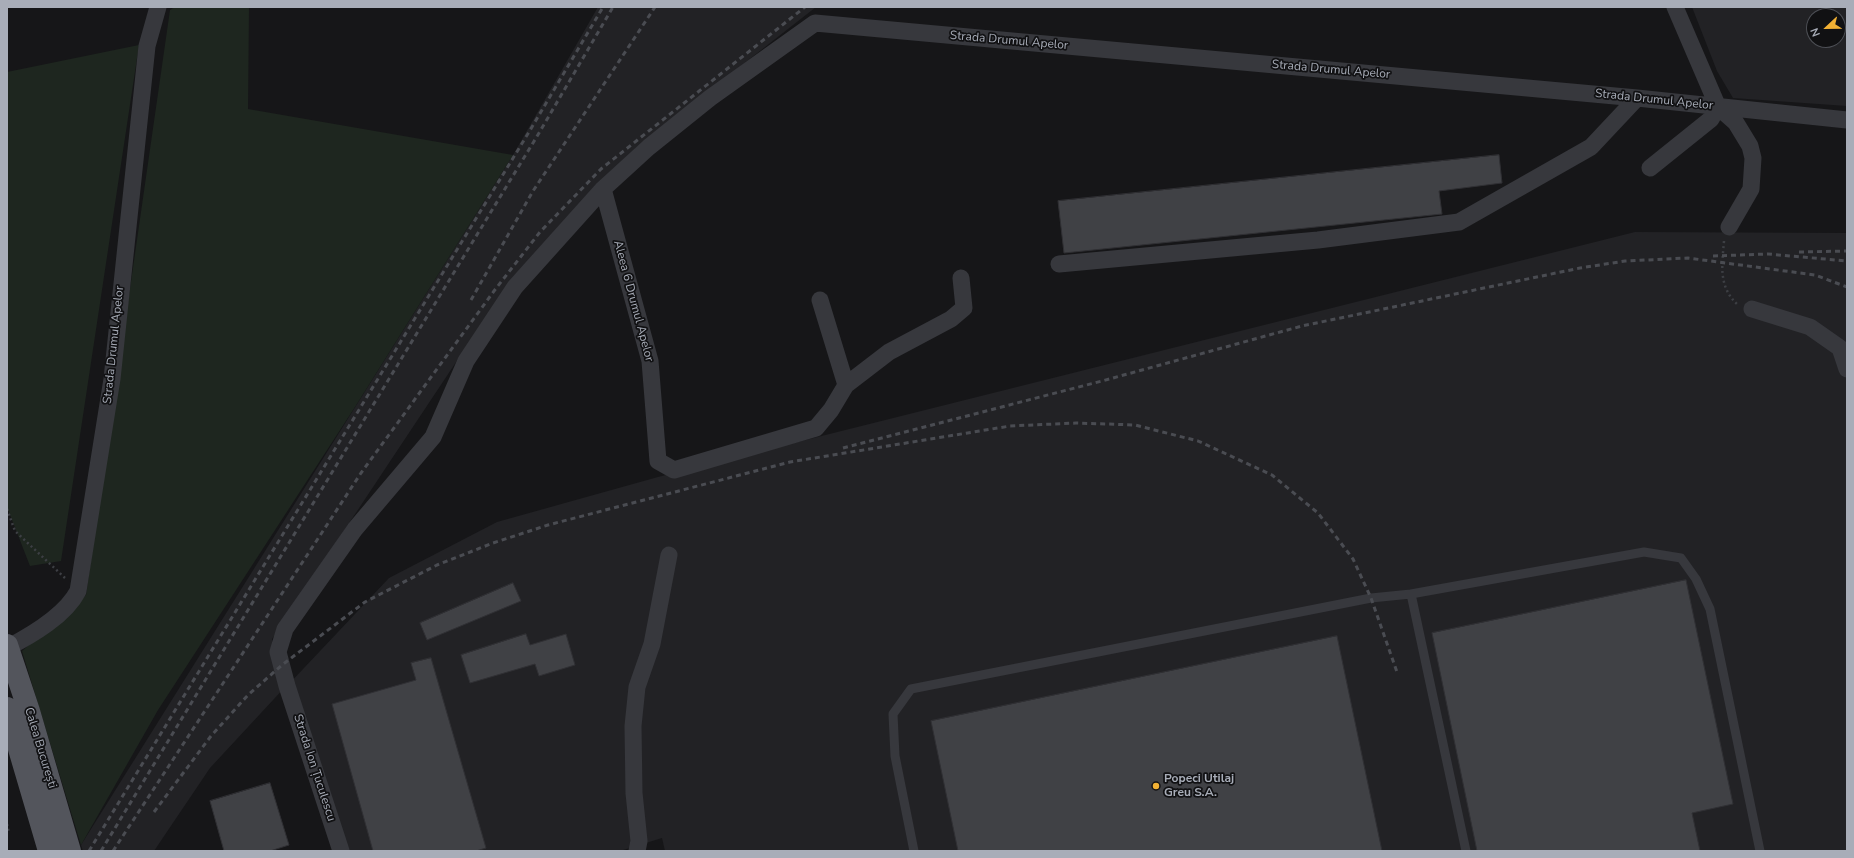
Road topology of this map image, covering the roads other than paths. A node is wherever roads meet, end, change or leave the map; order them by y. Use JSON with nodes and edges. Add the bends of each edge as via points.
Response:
{"nodes":[{"id":1,"x":158,"y":7,"type":"edge"},
{"id":2,"x":1675,"y":7,"type":"edge"},
{"id":3,"x":1637,"y":98,"type":"junction"},
{"id":4,"x":1718,"y":107,"type":"junction"},
{"id":5,"x":1847,"y":120,"type":"edge"},
{"id":6,"x":1650,"y":168,"type":"dead end"},
{"id":7,"x":603,"y":189,"type":"junction"},
{"id":8,"x":1729,"y":227,"type":"road end"},
{"id":9,"x":1059,"y":264,"type":"dead end"},
{"id":10,"x":961,"y":278,"type":"dead end"},
{"id":11,"x":820,"y":300,"type":"dead end"},
{"id":12,"x":1752,"y":309,"type":"road end"},
{"id":13,"x":1847,"y":369,"type":"edge"},
{"id":14,"x":846,"y":385,"type":"junction"},
{"id":15,"x":669,"y":555,"type":"dead end"},
{"id":16,"x":1412,"y":594,"type":"junction"},
{"id":17,"x":7,"y":647,"type":"edge"},
{"id":18,"x":7,"y":708,"type":"edge"},
{"id":19,"x":49,"y":851,"type":"edge"},
{"id":20,"x":70,"y":851,"type":"edge"},
{"id":21,"x":341,"y":851,"type":"edge"},
{"id":22,"x":637,"y":851,"type":"edge"},
{"id":23,"x":914,"y":851,"type":"edge"},
{"id":24,"x":1466,"y":851,"type":"edge"},
{"id":25,"x":1760,"y":851,"type":"edge"}],
"edges":[{"from":1,"to":17,"type":"street","name":"Strada Drumul Apelor","via":[[147,46],[112,379],[78,591],[71,604],[37,630]]},
{"from":2,"to":4,"type":"street"},
{"from":3,"to":4,"type":"street","name":"Strada Drumul Apelor"},
{"from":3,"to":7,"type":"street","name":"Strada Drumul Apelor","via":[[815,23],[710,98],[649,147]]},
{"from":3,"to":9,"type":"street","via":[[1591,147],[1459,222],[1318,240]]},
{"from":4,"to":5,"type":"street","name":"Strada Drumul Apelor"},
{"from":4,"to":6,"type":"street","via":[[1711,119]]},
{"from":4,"to":8,"type":"street","via":[[1736,124],[1750,146],[1753,158],[1751,189]]},
{"from":7,"to":14,"type":"street","name":"Aleea 6 Drumul Apelor","via":[[650,361],[658,461],[674,470],[816,428],[831,410]]},
{"from":7,"to":21,"type":"street","name":"Strada Ion Țuculescu","via":[[515,287],[466,361],[433,437],[355,529],[285,629],[278,652],[286,686]]},
{"from":10,"to":14,"type":"street","name":"Aleea 6 Drumul Apelor","via":[[964,308],[951,319],[889,352]]},
{"from":11,"to":14,"type":"street"},
{"from":12,"to":13,"type":"street","via":[[1810,327],[1840,348]]},
{"from":15,"to":22,"type":"street","via":[[652,644],[637,687],[633,726],[634,793],[639,840]]},
{"from":16,"to":23,"type":"lane","via":[[1371,598],[911,689],[893,714],[895,756]]},
{"from":16,"to":24,"type":"lane"},
{"from":16,"to":25,"type":"lane","via":[[1644,552],[1681,558],[1696,579],[1710,609]]},
{"from":17,"to":20,"type":"main road","name":"Calea București","via":[[29,711]]},
{"from":18,"to":19,"type":"main road","name":"Calea București"}]}
